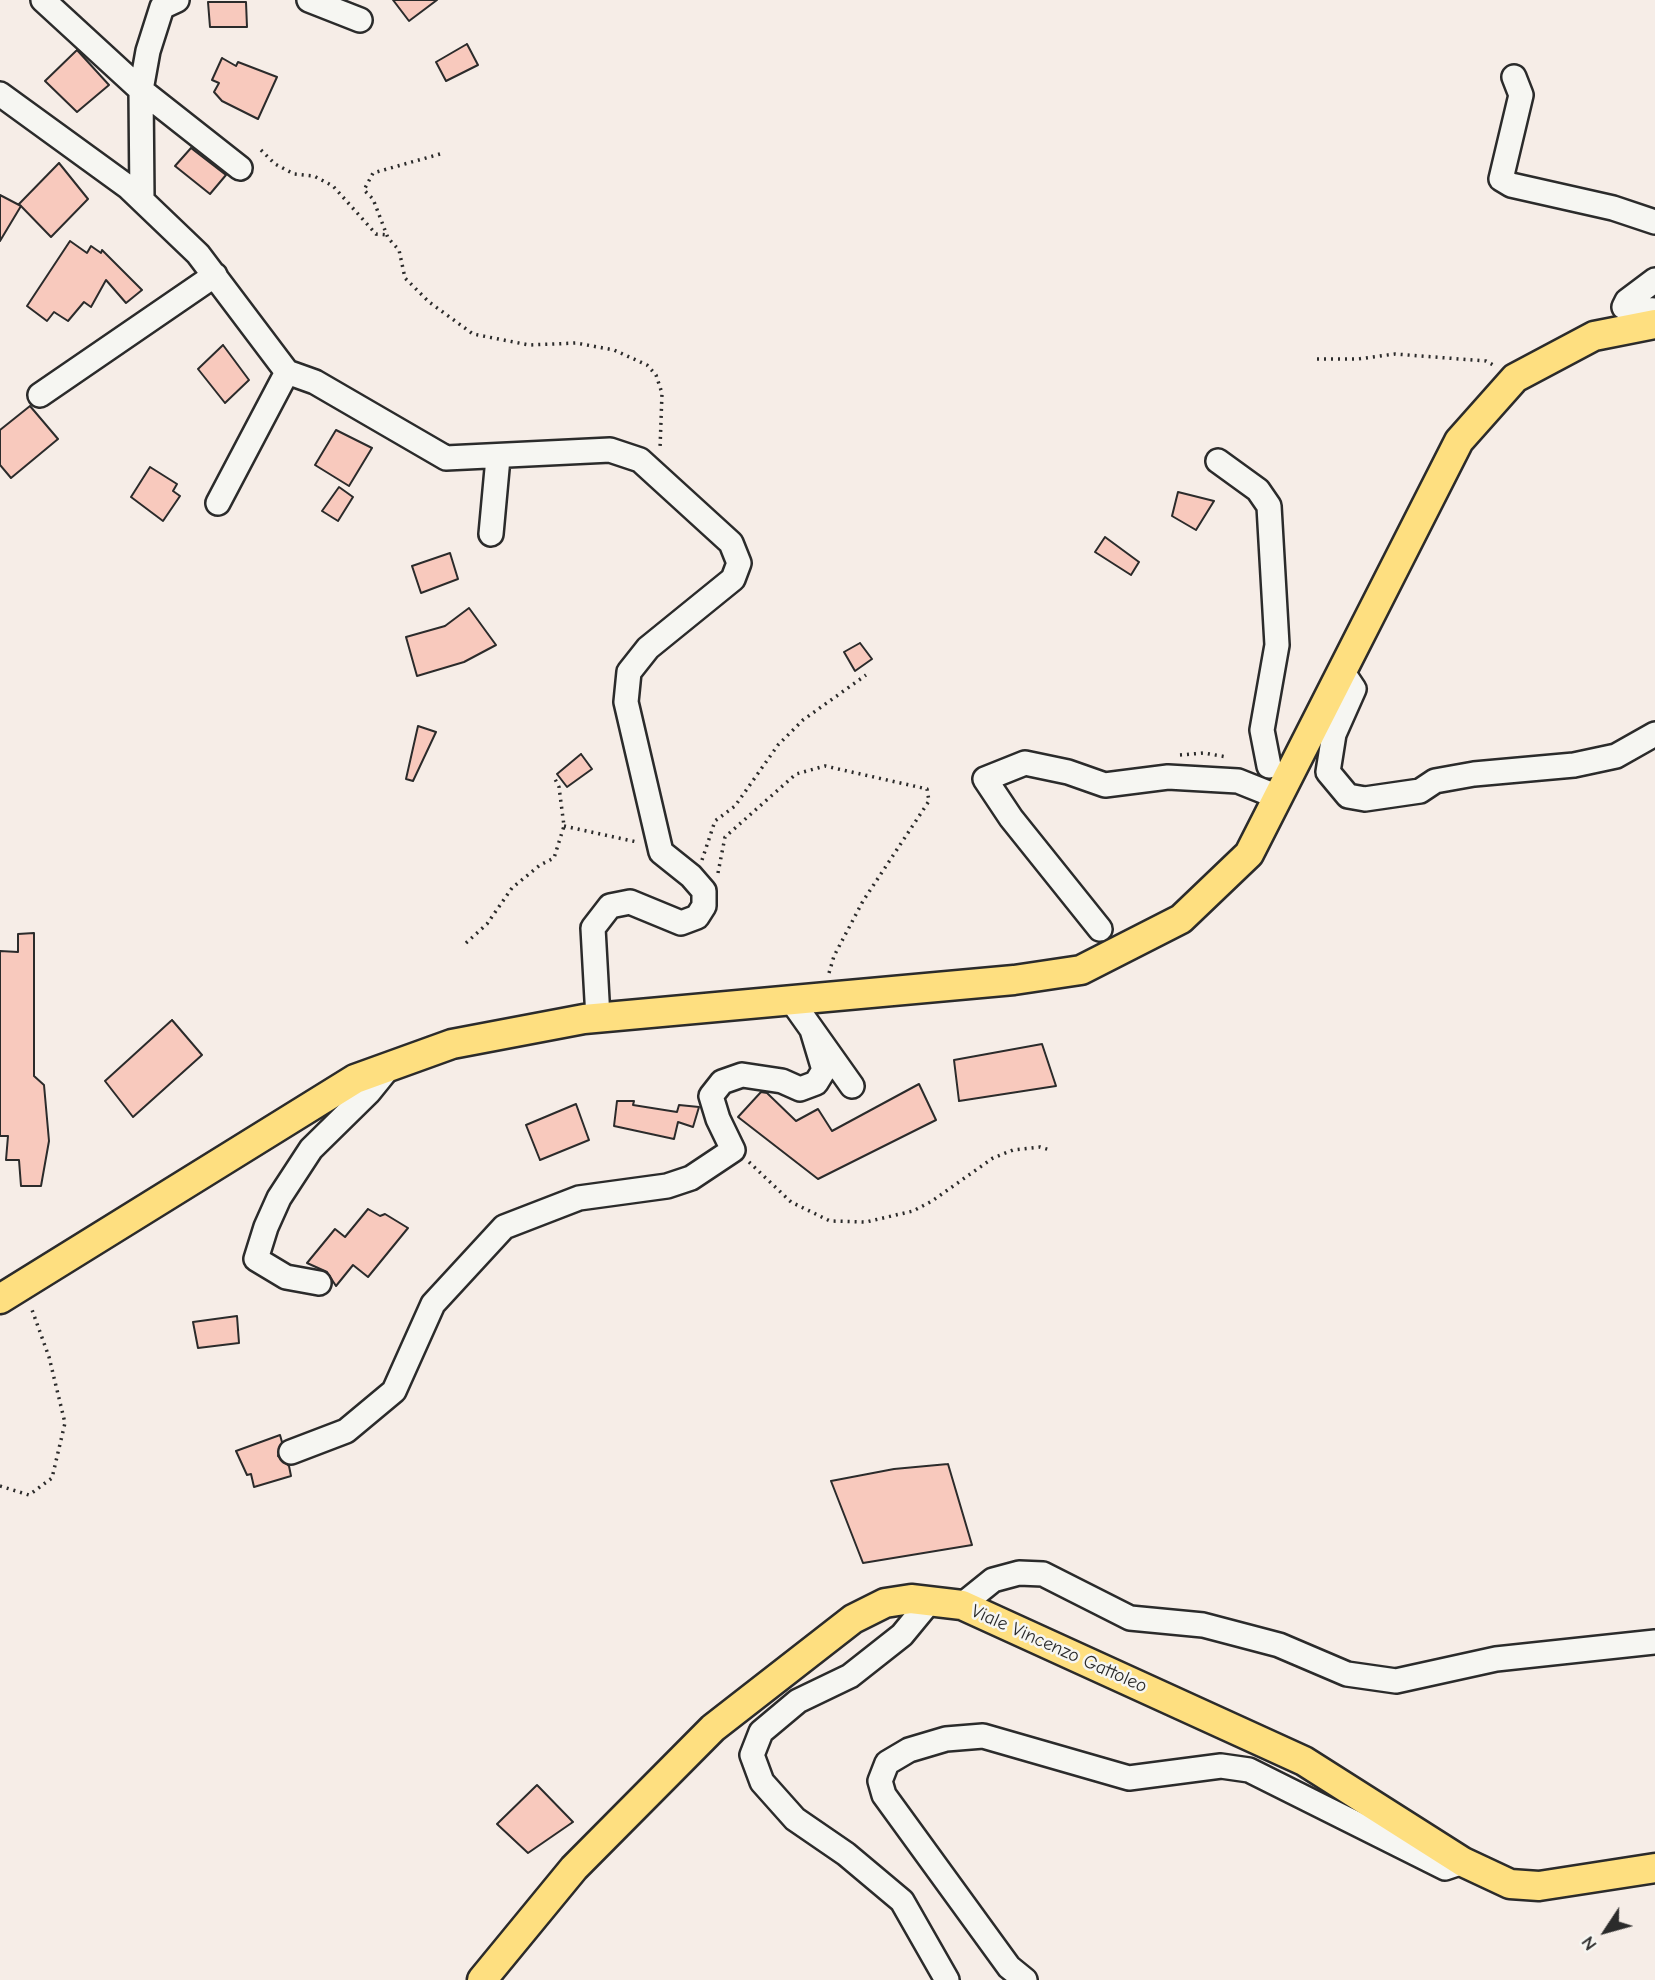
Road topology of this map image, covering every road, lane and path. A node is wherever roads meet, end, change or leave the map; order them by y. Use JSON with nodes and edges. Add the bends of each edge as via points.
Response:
{"nodes":[{"id":1,"x":43,"y":0,"type":"edge"},
{"id":2,"x":177,"y":0,"type":"edge"},
{"id":3,"x":309,"y":0,"type":"edge"},
{"id":4,"x":360,"y":20,"type":"dead end"},
{"id":5,"x":1514,"y":77,"type":"dead end"},
{"id":6,"x":141,"y":90,"type":"junction"},
{"id":7,"x":0,"y":94,"type":"edge"},
{"id":8,"x":261,"y":150,"type":"dead end"},
{"id":9,"x":440,"y":154,"type":"dead end"},
{"id":10,"x":240,"y":168,"type":"dead end"},
{"id":11,"x":142,"y":200,"type":"junction"},
{"id":12,"x":1655,"y":222,"type":"edge"},
{"id":13,"x":387,"y":235,"type":"junction"},
{"id":14,"x":215,"y":275,"type":"junction"},
{"id":15,"x":1655,"y":280,"type":"edge"},
{"id":16,"x":1655,"y":310,"type":"edge"},
{"id":17,"x":1655,"y":324,"type":"edge"},
{"id":18,"x":1317,"y":359,"type":"dead end"},
{"id":19,"x":287,"y":372,"type":"junction"},
{"id":20,"x":1515,"y":378,"type":"junction"},
{"id":21,"x":40,"y":395,"type":"dead end"},
{"id":22,"x":498,"y":458,"type":"junction"},
{"id":23,"x":1218,"y":461,"type":"dead end"},
{"id":24,"x":658,"y":476,"type":"junction"},
{"id":25,"x":218,"y":503,"type":"dead end"},
{"id":26,"x":491,"y":534,"type":"dead end"},
{"id":27,"x":1342,"y":671,"type":"junction"},
{"id":28,"x":866,"y":675,"type":"dead end"},
{"id":29,"x":1655,"y":734,"type":"edge"},
{"id":30,"x":1269,"y":766,"type":"dead end"},
{"id":31,"x":555,"y":779,"type":"dead end"},
{"id":32,"x":1278,"y":797,"type":"junction"},
{"id":33,"x":564,"y":826,"type":"junction"},
{"id":34,"x":659,"y":847,"type":"junction"},
{"id":35,"x":704,"y":898,"type":"junction"},
{"id":36,"x":1100,"y":929,"type":"dead end"},
{"id":37,"x":466,"y":943,"type":"dead end"},
{"id":38,"x":822,"y":997,"type":"junction"},
{"id":39,"x":791,"y":1000,"type":"junction"},
{"id":40,"x":598,"y":1018,"type":"junction"},
{"id":41,"x":812,"y":1030,"type":"junction"},
{"id":42,"x":390,"y":1066,"type":"junction"},
{"id":43,"x":852,"y":1086,"type":"dead end"},
{"id":44,"x":733,"y":1150,"type":"junction"},
{"id":45,"x":1050,"y":1150,"type":"dead end"},
{"id":46,"x":319,"y":1283,"type":"dead end"},
{"id":47,"x":10,"y":1293,"type":"edge"},
{"id":48,"x":291,"y":1452,"type":"dead end"},
{"id":49,"x":0,"y":1486,"type":"edge"},
{"id":50,"x":930,"y":1601,"type":"junction"},
{"id":51,"x":962,"y":1605,"type":"junction"},
{"id":52,"x":1655,"y":1642,"type":"edge"},
{"id":53,"x":1463,"y":1862,"type":"junction"},
{"id":54,"x":1655,"y":1868,"type":"edge"},
{"id":55,"x":482,"y":1980,"type":"edge"},
{"id":56,"x":947,"y":1980,"type":"edge"},
{"id":57,"x":1025,"y":1980,"type":"edge"}],
"edges":[{"from":1,"to":6,"type":"street"},
{"from":2,"to":6,"type":"street","via":[[162,7]]},
{"from":3,"to":4,"type":"street"},
{"from":5,"to":12,"type":"street","via":[[1521,96],[1501,178],[1511,185]]},
{"from":6,"to":10,"type":"street"},
{"from":6,"to":11,"type":"street"},
{"from":7,"to":11,"type":"street"},
{"from":8,"to":13,"type":"path","via":[[294,174],[314,176],[333,186],[376,233]]},
{"from":9,"to":13,"type":"path","via":[[373,173],[365,190]]},
{"from":11,"to":14,"type":"street"},
{"from":13,"to":24,"type":"path","via":[[398,250],[405,278],[473,334],[528,345],[576,343],[614,350],[646,365],[656,375],[662,393]]},
{"from":14,"to":19,"type":"street"},
{"from":14,"to":21,"type":"street"},
{"from":15,"to":16,"type":"street","via":[[1624,307]]},
{"from":17,"to":20,"type":"main road","via":[[1594,336]]},
{"from":18,"to":20,"type":"path","via":[[1441,356],[1486,361]]},
{"from":19,"to":22,"type":"street","via":[[315,382],[446,458]]},
{"from":19,"to":25,"type":"street"},
{"from":20,"to":27,"type":"main road","via":[[1459,441]]},
{"from":22,"to":24,"type":"street","via":[[610,450],[640,460]]},
{"from":22,"to":26,"type":"street"},
{"from":23,"to":30,"type":"street","via":[[1258,490],[1269,506],[1277,645],[1262,730]]},
{"from":24,"to":34,"type":"street","via":[[731,542],[739,563],[722,591],[648,648],[629,672],[626,702]]},
{"from":27,"to":29,"type":"street","via":[[1353,689],[1334,734],[1328,772],[1348,796],[1364,799],[1420,791],[1436,781],[1474,774],[1574,765],[1616,756]]},
{"from":27,"to":32,"type":"main road"},
{"from":28,"to":35,"type":"path","via":[[803,720],[778,746],[736,806],[715,821],[701,867]]},
{"from":31,"to":33,"type":"path"},
{"from":32,"to":36,"type":"street","via":[[1238,781],[1168,777],[1105,785],[1025,763],[985,779]]},
{"from":32,"to":38,"type":"main road","via":[[1249,854],[1181,919],[1081,970]]},
{"from":33,"to":34,"type":"path"},
{"from":33,"to":37,"type":"path","via":[[554,858],[512,888],[487,924]]},
{"from":34,"to":35,"type":"street","via":[[691,876]]},
{"from":35,"to":38,"type":"path","via":[[720,867],[725,837],[796,774],[825,766],[927,789],[929,800],[863,901],[834,956]]},
{"from":35,"to":40,"type":"street","via":[[696,917],[681,923],[630,902],[610,905],[593,928]]},
{"from":38,"to":39,"type":"main road"},
{"from":39,"to":40,"type":"main road"},
{"from":39,"to":41,"type":"street"},
{"from":40,"to":42,"type":"main road","via":[[452,1044]]},
{"from":41,"to":43,"type":"street"},
{"from":41,"to":44,"type":"street","via":[[824,1070],[816,1083],[800,1089],[782,1081],[742,1075],[722,1082],[711,1096]]},
{"from":42,"to":46,"type":"street","via":[[311,1149],[266,1227],[256,1259],[286,1277]]},
{"from":42,"to":47,"type":"main road","via":[[355,1079]]},
{"from":44,"to":45,"type":"path","via":[[790,1202],[830,1221],[851,1223],[913,1211],[993,1158],[1013,1150]]},
{"from":44,"to":48,"type":"street","via":[[691,1178],[667,1186],[579,1198],[504,1227],[433,1304],[394,1391],[346,1431]]},
{"from":47,"to":49,"type":"path","via":[[34,1312],[65,1423],[52,1478],[29,1495]]},
{"from":50,"to":51,"type":"main road","name":"Viale Vincenzo Gattoleo"},
{"from":50,"to":55,"type":"main road","name":"Viale Vincenzo Gattoleo","via":[[885,1603],[853,1619],[713,1728],[574,1868]]},
{"from":50,"to":56,"type":"street","via":[[902,1635],[850,1676],[797,1701],[761,1732],[752,1755],[762,1782],[795,1819],[902,1901]]},
{"from":51,"to":52,"type":"street","via":[[993,1580],[1019,1573],[1043,1574],[1130,1618],[1203,1625],[1279,1644],[1347,1674],[1396,1681],[1496,1659]]},
{"from":51,"to":53,"type":"main road","name":"Viale Vincenzo Gattoleo","via":[[1304,1761]]},
{"from":53,"to":54,"type":"main road","name":"Viale Vincenzo Gattoleo","via":[[1510,1884],[1539,1886]]},
{"from":53,"to":57,"type":"street","via":[[1445,1868],[1249,1770],[1221,1766],[1129,1778],[983,1736],[909,1750],[887,1763],[880,1781],[884,1796],[1009,1967]]}]}
